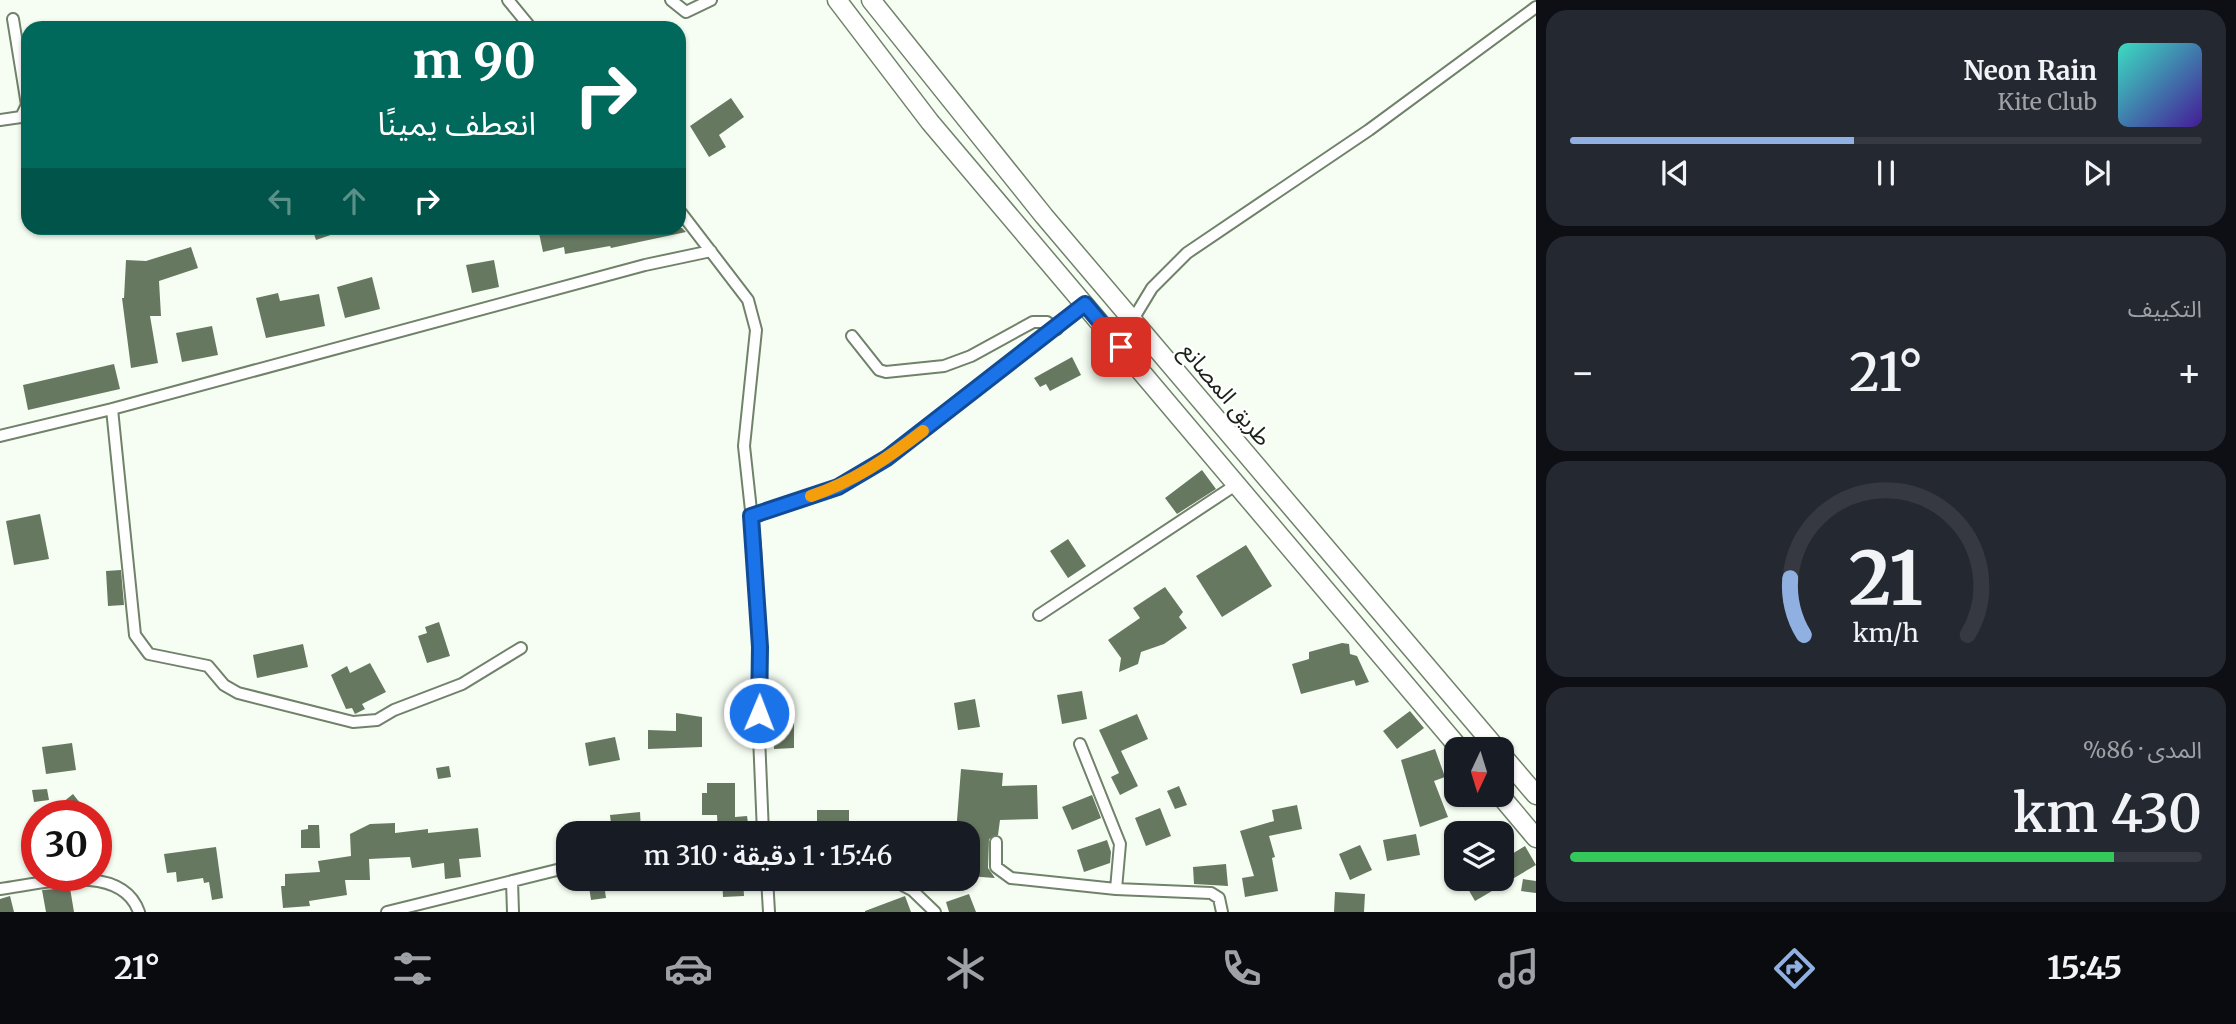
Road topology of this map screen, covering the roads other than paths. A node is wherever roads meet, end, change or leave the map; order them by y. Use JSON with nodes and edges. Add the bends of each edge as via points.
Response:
{"nodes":[{"id":1,"x":508,"y":0,"type":"edge"},
{"id":2,"x":671,"y":0,"type":"edge"},
{"id":3,"x":711,"y":0,"type":"edge"},
{"id":4,"x":837,"y":0,"type":"edge"},
{"id":5,"x":871,"y":0,"type":"edge"},
{"id":6,"x":1536,"y":7,"type":"edge"},
{"id":7,"x":13,"y":19,"type":"dead end"},
{"id":8,"x":525,"y":21,"type":"edge"},
{"id":9,"x":21,"y":68,"type":"edge"},
{"id":10,"x":21,"y":117,"type":"edge"},
{"id":11,"x":0,"y":120,"type":"edge"},
{"id":12,"x":686,"y":219,"type":"edge"},
{"id":13,"x":711,"y":251,"type":"junction"},
{"id":14,"x":1085,"y":304,"type":"junction"},
{"id":15,"x":1132,"y":321,"type":"junction"},
{"id":16,"x":1057,"y":329,"type":"junction"},
{"id":17,"x":852,"y":335,"type":"dead end"},
{"id":18,"x":112,"y":409,"type":"junction"},
{"id":19,"x":0,"y":436,"type":"edge"},
{"id":20,"x":1234,"y":485,"type":"junction"},
{"id":21,"x":751,"y":516,"type":"junction"},
{"id":22,"x":1040,"y":615,"type":"dead end"},
{"id":23,"x":521,"y":648,"type":"dead end"},
{"id":24,"x":1450,"y":737,"type":"edge"},
{"id":25,"x":1487,"y":737,"type":"edge"},
{"id":26,"x":1080,"y":744,"type":"dead end"},
{"id":27,"x":1514,"y":769,"type":"edge"},
{"id":28,"x":1536,"y":795,"type":"edge"},
{"id":29,"x":1510,"y":807,"type":"edge"},
{"id":30,"x":763,"y":821,"type":"edge"},
{"id":31,"x":1536,"y":838,"type":"edge"},
{"id":32,"x":996,"y":842,"type":"dead end"},
{"id":33,"x":556,"y":870,"type":"edge"},
{"id":34,"x":512,"y":881,"type":"junction"},
{"id":35,"x":0,"y":889,"type":"edge"},
{"id":36,"x":1116,"y":889,"type":"junction"},
{"id":37,"x":768,"y":891,"type":"edge"},
{"id":38,"x":913,"y":891,"type":"edge"},
{"id":39,"x":139,"y":912,"type":"edge"},
{"id":40,"x":387,"y":912,"type":"edge"},
{"id":41,"x":513,"y":912,"type":"edge"},
{"id":42,"x":769,"y":912,"type":"edge"},
{"id":43,"x":935,"y":912,"type":"edge"},
{"id":44,"x":1222,"y":912,"type":"edge"}],
"edges":[{"from":1,"to":8,"type":"street"},
{"from":2,"to":3,"type":"street","via":[[686,12]]},
{"from":4,"to":14,"type":"main road","via":[[930,122]]},
{"from":5,"to":15,"type":"main road","name":"طريق المصانع","via":[[951,104]]},
{"from":6,"to":15,"type":"street","via":[[1369,130],[1187,253],[1152,288]]},
{"from":7,"to":9,"type":"street"},
{"from":10,"to":11,"type":"street"},
{"from":12,"to":13,"type":"street"},
{"from":13,"to":18,"type":"street"},
{"from":13,"to":21,"type":"street","via":[[748,300],[756,330],[744,424]]},
{"from":14,"to":16,"type":"street"},
{"from":14,"to":20,"type":"main road"},
{"from":15,"to":25,"type":"main road","name":"طريق المصانع"},
{"from":16,"to":17,"type":"street","via":[[1047,322],[1032,322],[944,366],[886,372],[878,370]]},
{"from":16,"to":21,"type":"street","via":[[887,458],[838,487]]},
{"from":18,"to":19,"type":"street"},
{"from":18,"to":23,"type":"street","via":[[135,635],[149,654],[208,666],[238,693],[353,722],[377,720],[462,684]]},
{"from":20,"to":22,"type":"street"},
{"from":20,"to":24,"type":"main road"},
{"from":21,"to":30,"type":"street","via":[[760,647]]},
{"from":26,"to":36,"type":"street","via":[[1120,844]]},
{"from":27,"to":28,"type":"main road"},
{"from":29,"to":31,"type":"main road"},
{"from":32,"to":36,"type":"street","via":[[996,867],[1002,874]]},
{"from":33,"to":34,"type":"street"},
{"from":34,"to":40,"type":"street"},
{"from":34,"to":41,"type":"street"},
{"from":35,"to":39,"type":"street","via":[[82,879],[104,881],[129,895]]},
{"from":36,"to":44,"type":"street","via":[[1211,893],[1219,898]]},
{"from":37,"to":42,"type":"street"},
{"from":38,"to":43,"type":"street"}]}
